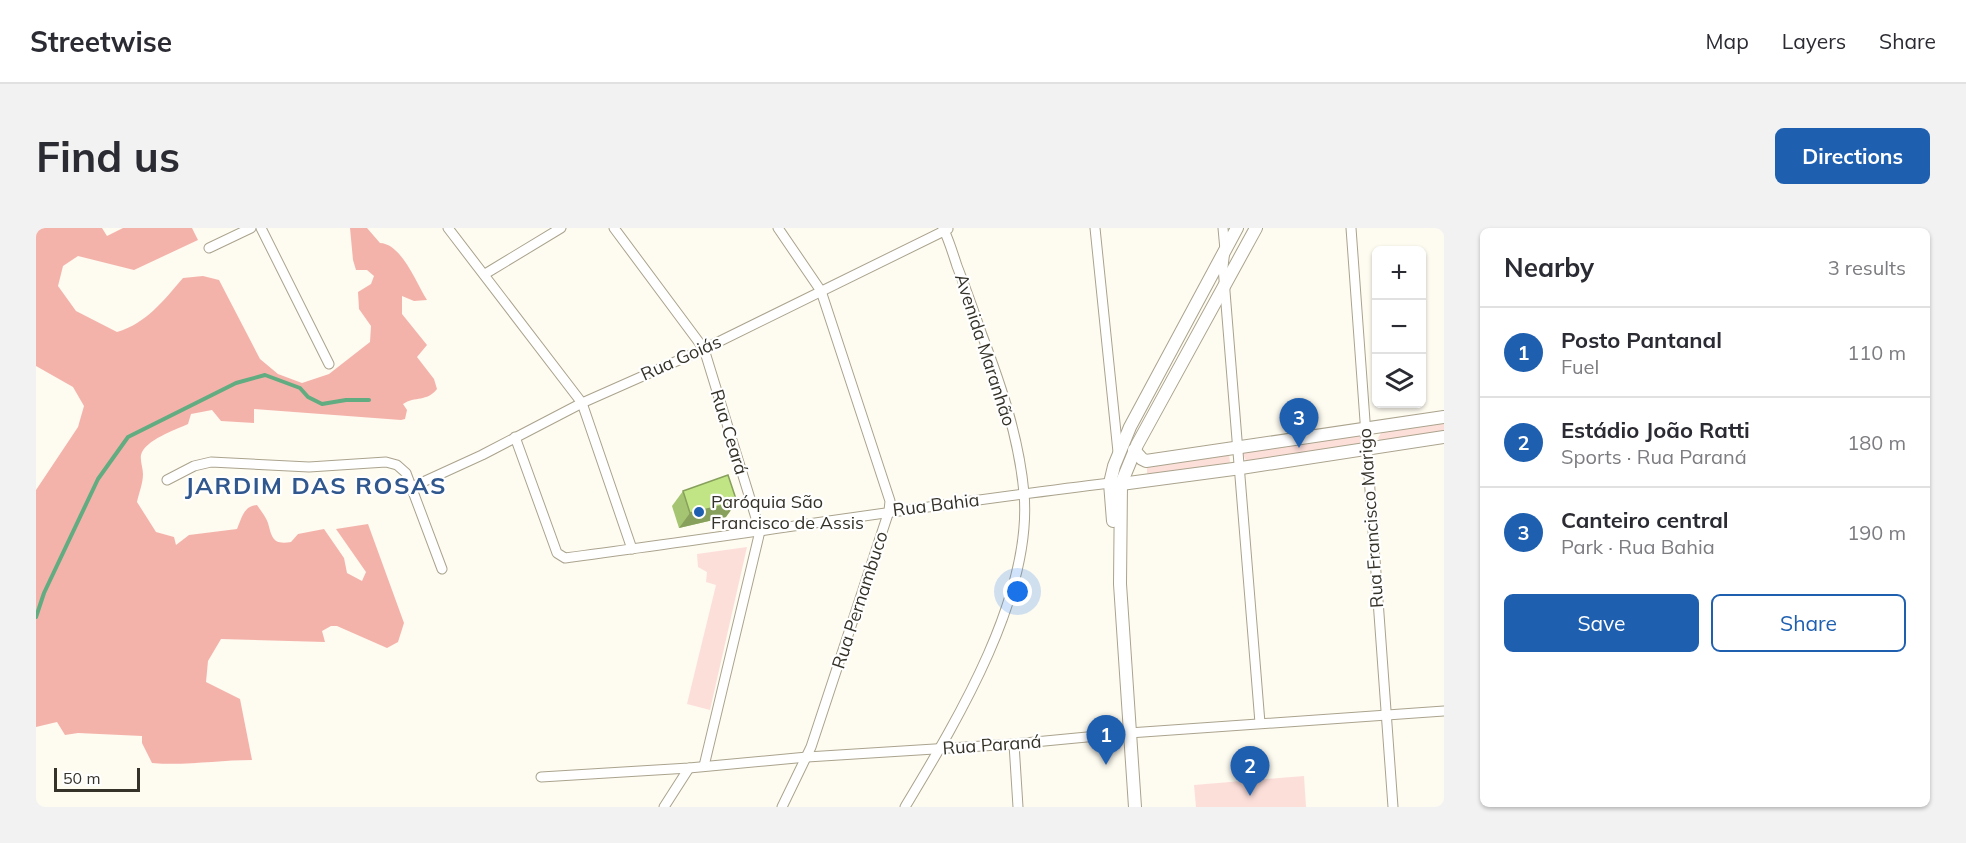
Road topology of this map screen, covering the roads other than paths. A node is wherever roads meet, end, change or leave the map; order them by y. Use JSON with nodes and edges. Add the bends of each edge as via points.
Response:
{"nodes":[{"id":1,"x":251,"y":228,"type":"edge"},
{"id":2,"x":261,"y":228,"type":"edge"},
{"id":3,"x":448,"y":228,"type":"edge"},
{"id":4,"x":561,"y":228,"type":"edge"},
{"id":5,"x":614,"y":228,"type":"edge"},
{"id":6,"x":778,"y":228,"type":"edge"},
{"id":7,"x":1095,"y":228,"type":"edge"},
{"id":8,"x":1223,"y":228,"type":"edge"},
{"id":9,"x":1237,"y":228,"type":"edge"},
{"id":10,"x":1256,"y":228,"type":"edge"},
{"id":11,"x":1351,"y":228,"type":"edge"},
{"id":12,"x":945,"y":229,"type":"edge"},
{"id":13,"x":209,"y":248,"type":"dead end"},
{"id":14,"x":1225,"y":250,"type":"junction"},
{"id":15,"x":485,"y":274,"type":"junction"},
{"id":16,"x":1226,"y":285,"type":"junction"},
{"id":17,"x":821,"y":291,"type":"junction"},
{"id":18,"x":704,"y":349,"type":"junction"},
{"id":19,"x":329,"y":364,"type":"dead end"},
{"id":20,"x":582,"y":403,"type":"junction"},
{"id":21,"x":1444,"y":417,"type":"edge"},
{"id":22,"x":1365,"y":429,"type":"junction"},
{"id":23,"x":515,"y":437,"type":"junction"},
{"id":24,"x":1444,"y":437,"type":"edge"},
{"id":25,"x":1237,"y":446,"type":"junction"},
{"id":26,"x":1367,"y":449,"type":"junction"},
{"id":27,"x":1134,"y":450,"type":"junction"},
{"id":28,"x":1118,"y":455,"type":"junction"},
{"id":29,"x":1146,"y":461,"type":"junction"},
{"id":30,"x":1240,"y":468,"type":"junction"},
{"id":31,"x":167,"y":480,"type":"dead end"},
{"id":32,"x":1148,"y":480,"type":"junction"},
{"id":33,"x":1115,"y":484,"type":"junction"},
{"id":34,"x":412,"y":487,"type":"junction"},
{"id":35,"x":1024,"y":493,"type":"junction"},
{"id":36,"x":889,"y":511,"type":"junction"},
{"id":37,"x":760,"y":531,"type":"junction"},
{"id":38,"x":632,"y":549,"type":"junction"},
{"id":39,"x":442,"y":570,"type":"dead end"},
{"id":40,"x":1444,"y":711,"type":"edge"},
{"id":41,"x":1386,"y":716,"type":"junction"},
{"id":42,"x":1260,"y":723,"type":"junction"},
{"id":43,"x":1129,"y":733,"type":"junction"},
{"id":44,"x":1014,"y":744,"type":"junction"},
{"id":45,"x":939,"y":750,"type":"junction"},
{"id":46,"x":807,"y":757,"type":"junction"},
{"id":47,"x":704,"y":766,"type":"junction"},
{"id":48,"x":689,"y":768,"type":"junction"},
{"id":49,"x":541,"y":777,"type":"dead end"},
{"id":50,"x":664,"y":807,"type":"edge"},
{"id":51,"x":782,"y":807,"type":"edge"},
{"id":52,"x":905,"y":807,"type":"edge"},
{"id":53,"x":1018,"y":807,"type":"edge"},
{"id":54,"x":1135,"y":807,"type":"edge"},
{"id":55,"x":1393,"y":807,"type":"edge"}],
"edges":[{"from":1,"to":13,"type":"street"},
{"from":2,"to":19,"type":"street"},
{"from":3,"to":15,"type":"street"},
{"from":4,"to":15,"type":"street"},
{"from":5,"to":18,"type":"street","name":"Rua Ceará"},
{"from":6,"to":17,"type":"street","name":"Rua Pernambuco"},
{"from":7,"to":28,"type":"street"},
{"from":8,"to":14,"type":"street"},
{"from":9,"to":14,"type":"main road"},
{"from":10,"to":16,"type":"main road"},
{"from":11,"to":22,"type":"street","name":"Rua Francisco Marigo"},
{"from":12,"to":17,"type":"street","name":"Rua Goiás"},
{"from":12,"to":35,"type":"street","name":"Avenida Maranhão","via":[[1001,386]]},
{"from":14,"to":16,"type":"street"},
{"from":14,"to":28,"type":"main road"},
{"from":15,"to":20,"type":"street"},
{"from":16,"to":25,"type":"street"},
{"from":16,"to":27,"type":"main road"},
{"from":17,"to":18,"type":"street","name":"Rua Goiás"},
{"from":17,"to":36,"type":"street","name":"Rua Pernambuco","via":[[890,501]]},
{"from":18,"to":20,"type":"street","name":"Rua Goiás"},
{"from":18,"to":37,"type":"street","name":"Rua Ceará"},
{"from":20,"to":23,"type":"street","name":"Rua Goiás"},
{"from":20,"to":38,"type":"street"},
{"from":21,"to":22,"type":"main road"},
{"from":22,"to":25,"type":"main road"},
{"from":22,"to":26,"type":"street","name":"Rua Francisco Marigo"},
{"from":23,"to":34,"type":"street","name":"Rua Goiás"},
{"from":23,"to":38,"type":"street","name":"Rua Bahia","via":[[557,553],[565,558]]},
{"from":24,"to":26,"type":"main road","name":"Rua Bahia"},
{"from":25,"to":29,"type":"main road"},
{"from":25,"to":30,"type":"street"},
{"from":26,"to":30,"type":"main road","name":"Rua Bahia"},
{"from":26,"to":41,"type":"street","name":"Rua Francisco Marigo"},
{"from":27,"to":29,"type":"main road"},
{"from":27,"to":33,"type":"main road"},
{"from":28,"to":33,"type":"main road"},
{"from":29,"to":32,"type":"main road","via":[[1142,476]]},
{"from":30,"to":32,"type":"main road","name":"Rua Bahia"},
{"from":30,"to":42,"type":"street"},
{"from":31,"to":34,"type":"street","via":[[211,462],[309,467],[386,462],[406,473]]},
{"from":32,"to":33,"type":"main road","name":"Rua Bahia"},
{"from":33,"to":35,"type":"street","name":"Rua Bahia"},
{"from":33,"to":43,"type":"main road"},
{"from":34,"to":39,"type":"street"},
{"from":35,"to":36,"type":"street","name":"Rua Bahia"},
{"from":35,"to":45,"type":"street","name":"Avenida Maranhão","via":[[1018,564],[1004,615]]},
{"from":36,"to":37,"type":"street","name":"Rua Bahia"},
{"from":36,"to":46,"type":"street","name":"Rua Pernambuco"},
{"from":37,"to":38,"type":"street","name":"Rua Bahia"},
{"from":37,"to":47,"type":"street"},
{"from":40,"to":41,"type":"street","name":"Rua Paraná"},
{"from":41,"to":42,"type":"street","name":"Rua Paraná"},
{"from":41,"to":55,"type":"street","name":"Rua Francisco Marigo"},
{"from":42,"to":43,"type":"street","name":"Rua Paraná"},
{"from":43,"to":44,"type":"street","name":"Rua Paraná"},
{"from":43,"to":54,"type":"main road"},
{"from":44,"to":45,"type":"street","name":"Rua Paraná"},
{"from":44,"to":53,"type":"street"},
{"from":45,"to":46,"type":"street","name":"Rua Paraná"},
{"from":45,"to":52,"type":"street","name":"Avenida Maranhão"},
{"from":46,"to":47,"type":"street","name":"Rua Paraná"},
{"from":46,"to":51,"type":"street","name":"Rua Pernambuco"},
{"from":47,"to":48,"type":"street","name":"Rua Paraná"},
{"from":48,"to":49,"type":"street","name":"Rua Paraná"},
{"from":48,"to":50,"type":"street"}]}
